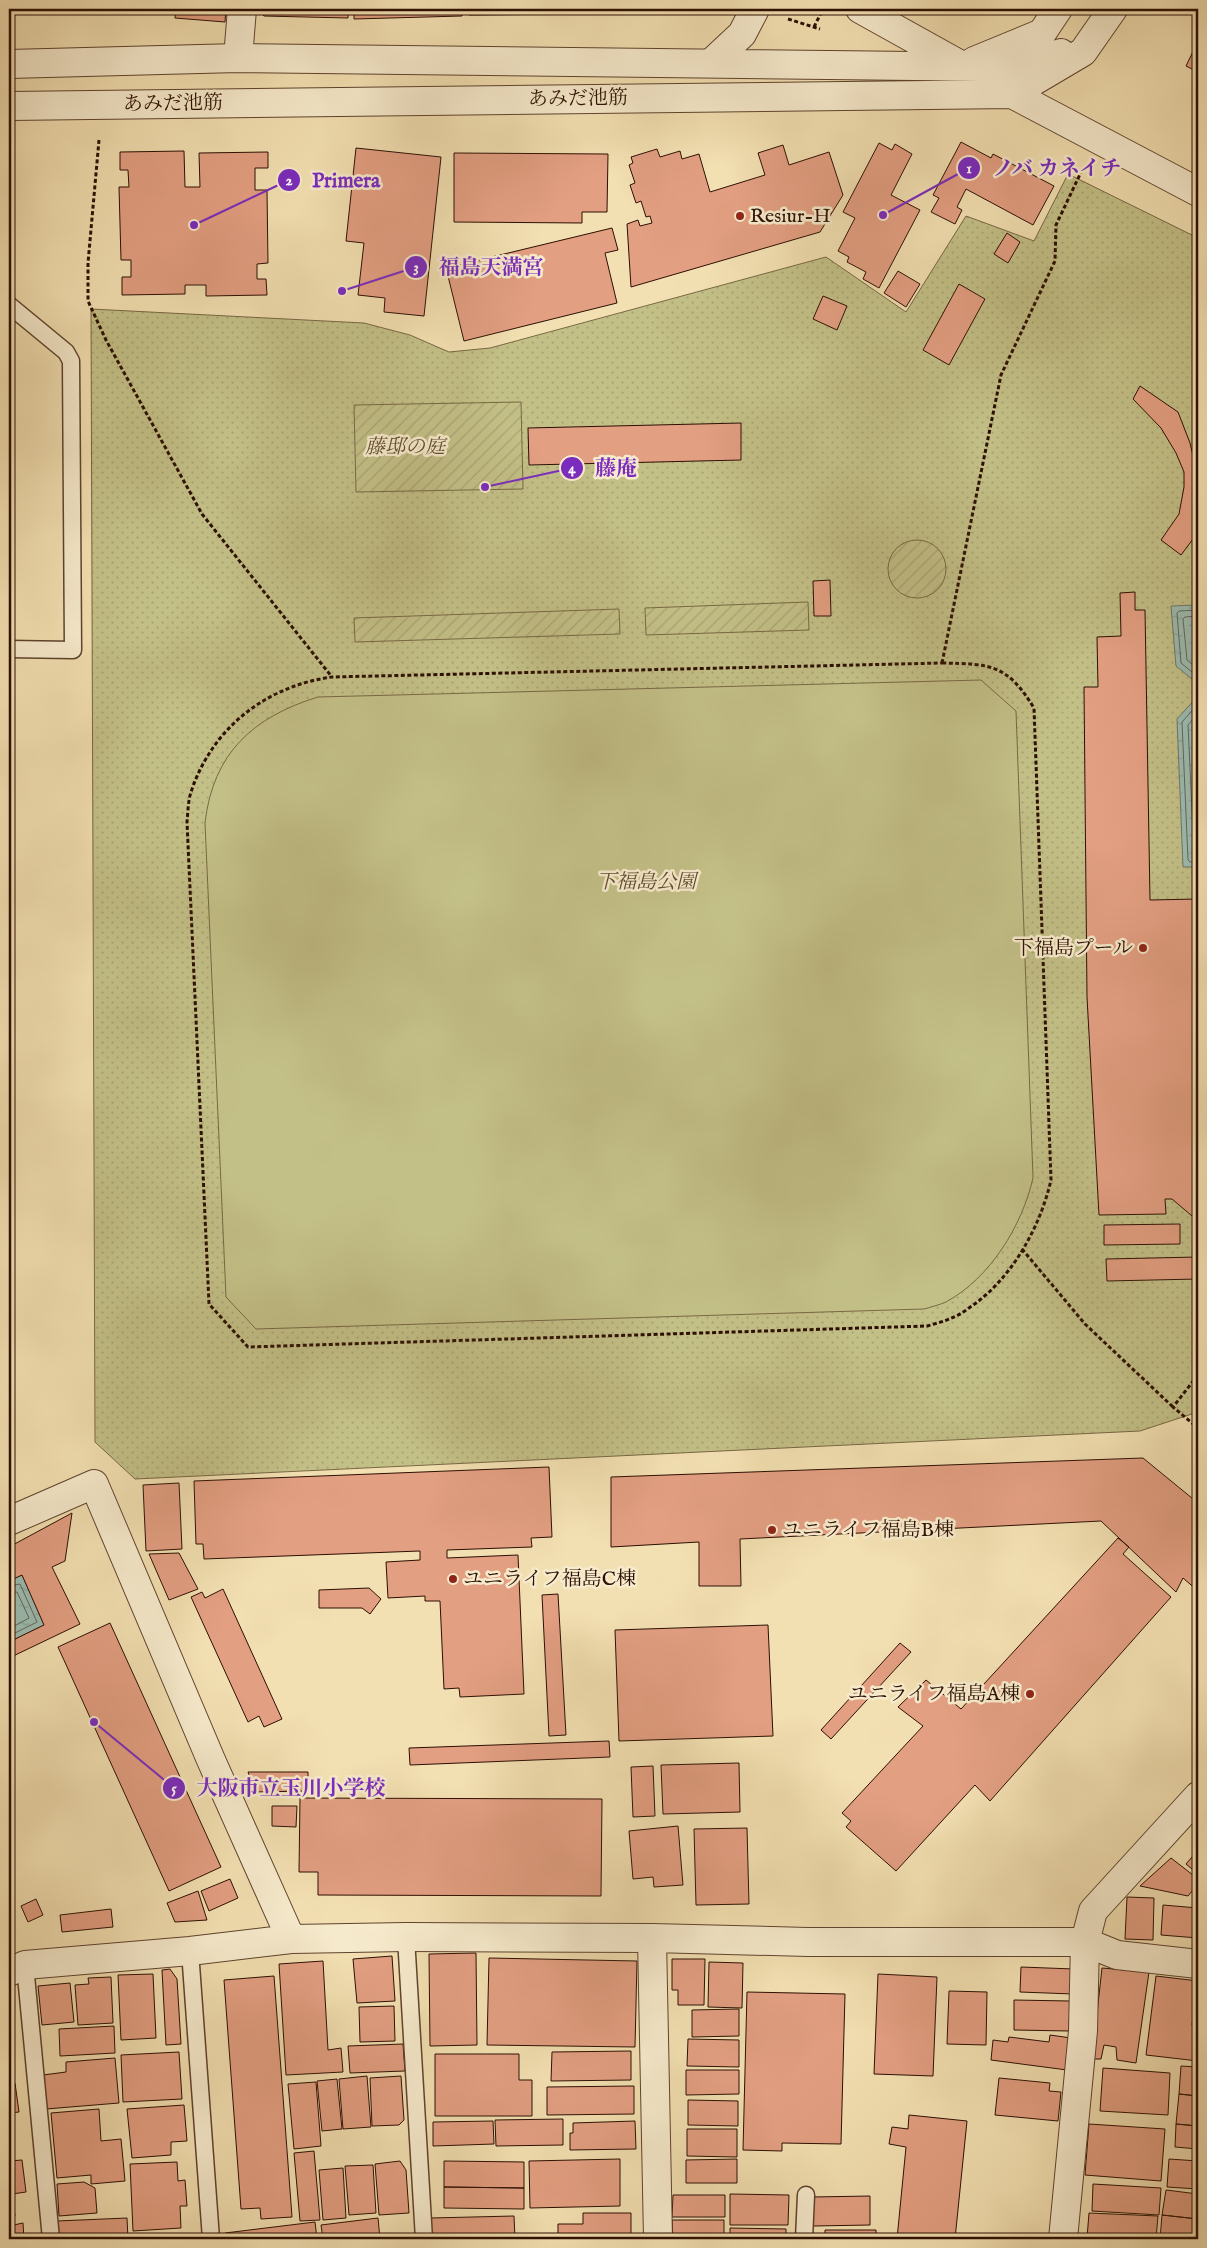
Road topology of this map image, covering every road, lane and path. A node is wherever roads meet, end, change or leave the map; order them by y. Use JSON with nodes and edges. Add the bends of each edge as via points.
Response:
{"nodes":[{"id":1,"x":242,"y":9,"type":"edge"},
{"id":2,"x":823,"y":9,"type":"edge"},
{"id":3,"x":860,"y":9,"type":"edge"},
{"id":4,"x":1058,"y":9,"type":"edge"},
{"id":5,"x":1113,"y":9,"type":"edge"},
{"id":6,"x":768,"y":13,"type":"edge"},
{"id":7,"x":814,"y":26,"type":"junction"},
{"id":8,"x":822,"y":29,"type":"dead end"},
{"id":9,"x":1088,"y":44,"type":"junction"},
{"id":10,"x":238,"y":58,"type":"junction"},
{"id":11,"x":711,"y":63,"type":"junction"},
{"id":12,"x":9,"y":64,"type":"edge"},
{"id":13,"x":918,"y":65,"type":"junction"},
{"id":14,"x":963,"y":66,"type":"junction"},
{"id":15,"x":1012,"y":94,"type":"junction"},
{"id":16,"x":9,"y":106,"type":"edge"},
{"id":17,"x":99,"y":140,"type":"dead end"},
{"id":18,"x":1083,"y":167,"type":"dead end"},
{"id":19,"x":1198,"y":192,"type":"edge"},
{"id":20,"x":9,"y":305,"type":"edge"},
{"id":21,"x":9,"y":650,"type":"edge"},
{"id":22,"x":942,"y":663,"type":"junction"},
{"id":23,"x":332,"y":677,"type":"junction"},
{"id":24,"x":1022,"y":1249,"type":"junction"},
{"id":25,"x":1198,"y":1375,"type":"edge"},
{"id":26,"x":1173,"y":1406,"type":"junction"},
{"id":27,"x":1198,"y":1428,"type":"edge"},
{"id":28,"x":9,"y":1521,"type":"edge"},
{"id":29,"x":1198,"y":1796,"type":"edge"},
{"id":30,"x":406,"y":1937,"type":"junction"},
{"id":31,"x":652,"y":1938,"type":"junction"},
{"id":32,"x":291,"y":1939,"type":"junction"},
{"id":33,"x":1085,"y":1942,"type":"junction"},
{"id":34,"x":190,"y":1951,"type":"junction"},
{"id":35,"x":1198,"y":1964,"type":"edge"},
{"id":36,"x":17,"y":1969,"type":"edge"},
{"id":37,"x":806,"y":2195,"type":"dead end"},
{"id":38,"x":51,"y":2239,"type":"edge"},
{"id":39,"x":210,"y":2239,"type":"edge"},
{"id":40,"x":424,"y":2239,"type":"edge"},
{"id":41,"x":658,"y":2239,"type":"edge"},
{"id":42,"x":804,"y":2239,"type":"edge"},
{"id":43,"x":1063,"y":2239,"type":"edge"}],
"edges":[{"from":1,"to":10,"type":"street"},
{"from":2,"to":7,"type":"path"},
{"from":3,"to":14,"type":"street"},
{"from":4,"to":14,"type":"street","name":"あみだ池筋","via":[[1042,33]]},
{"from":5,"to":9,"type":"street","name":"あみだ池筋"},
{"from":6,"to":7,"type":"path"},
{"from":6,"to":11,"type":"street"},
{"from":7,"to":8,"type":"path"},
{"from":9,"to":14,"type":"street","via":[[1035,62],[1002,67]]},
{"from":9,"to":15,"type":"street","name":"あみだ池筋","via":[[1083,52]]},
{"from":10,"to":11,"type":"street","name":"あみだ池筋"},
{"from":10,"to":12,"type":"street","name":"あみだ池筋"},
{"from":11,"to":13,"type":"street","name":"あみだ池筋"},
{"from":13,"to":14,"type":"street","name":"あみだ池筋"},
{"from":13,"to":15,"type":"street","via":[[952,72]]},
{"from":14,"to":15,"type":"street","via":[[999,81]]},
{"from":15,"to":16,"type":"street","name":"あみだ池筋"},
{"from":15,"to":19,"type":"street"},
{"from":17,"to":23,"type":"path","via":[[88,263],[88,300],[106,340],[202,514]]},
{"from":18,"to":22,"type":"path","via":[[1056,225],[1055,261],[1000,375]]},
{"from":20,"to":21,"type":"lane","via":[[66,352],[71,361],[73,650]]},
{"from":22,"to":23,"type":"path"},
{"from":22,"to":24,"type":"path","via":[[994,667],[1016,682],[1034,708],[1051,1180],[1045,1205]]},
{"from":23,"to":24,"type":"path","via":[[307,680],[272,696],[234,721],[207,755],[190,794],[187,822],[209,1304],[248,1348],[927,1326],[951,1319],[970,1308],[1008,1272]]},
{"from":24,"to":26,"type":"path","via":[[1084,1324]]},
{"from":25,"to":26,"type":"path"},
{"from":26,"to":27,"type":"path"},
{"from":28,"to":32,"type":"street","via":[[94,1484]]},
{"from":29,"to":33,"type":"street","via":[[1094,1911]]},
{"from":30,"to":31,"type":"street"},
{"from":30,"to":32,"type":"street"},
{"from":30,"to":40,"type":"lane"},
{"from":31,"to":33,"type":"street","via":[[808,1942]]},
{"from":31,"to":41,"type":"street"},
{"from":32,"to":34,"type":"street"},
{"from":33,"to":35,"type":"street","via":[[1117,1955]]},
{"from":33,"to":43,"type":"street","via":[[1083,2031]]},
{"from":34,"to":36,"type":"street"},
{"from":34,"to":39,"type":"lane"},
{"from":36,"to":38,"type":"lane"},
{"from":37,"to":42,"type":"lane"}]}
